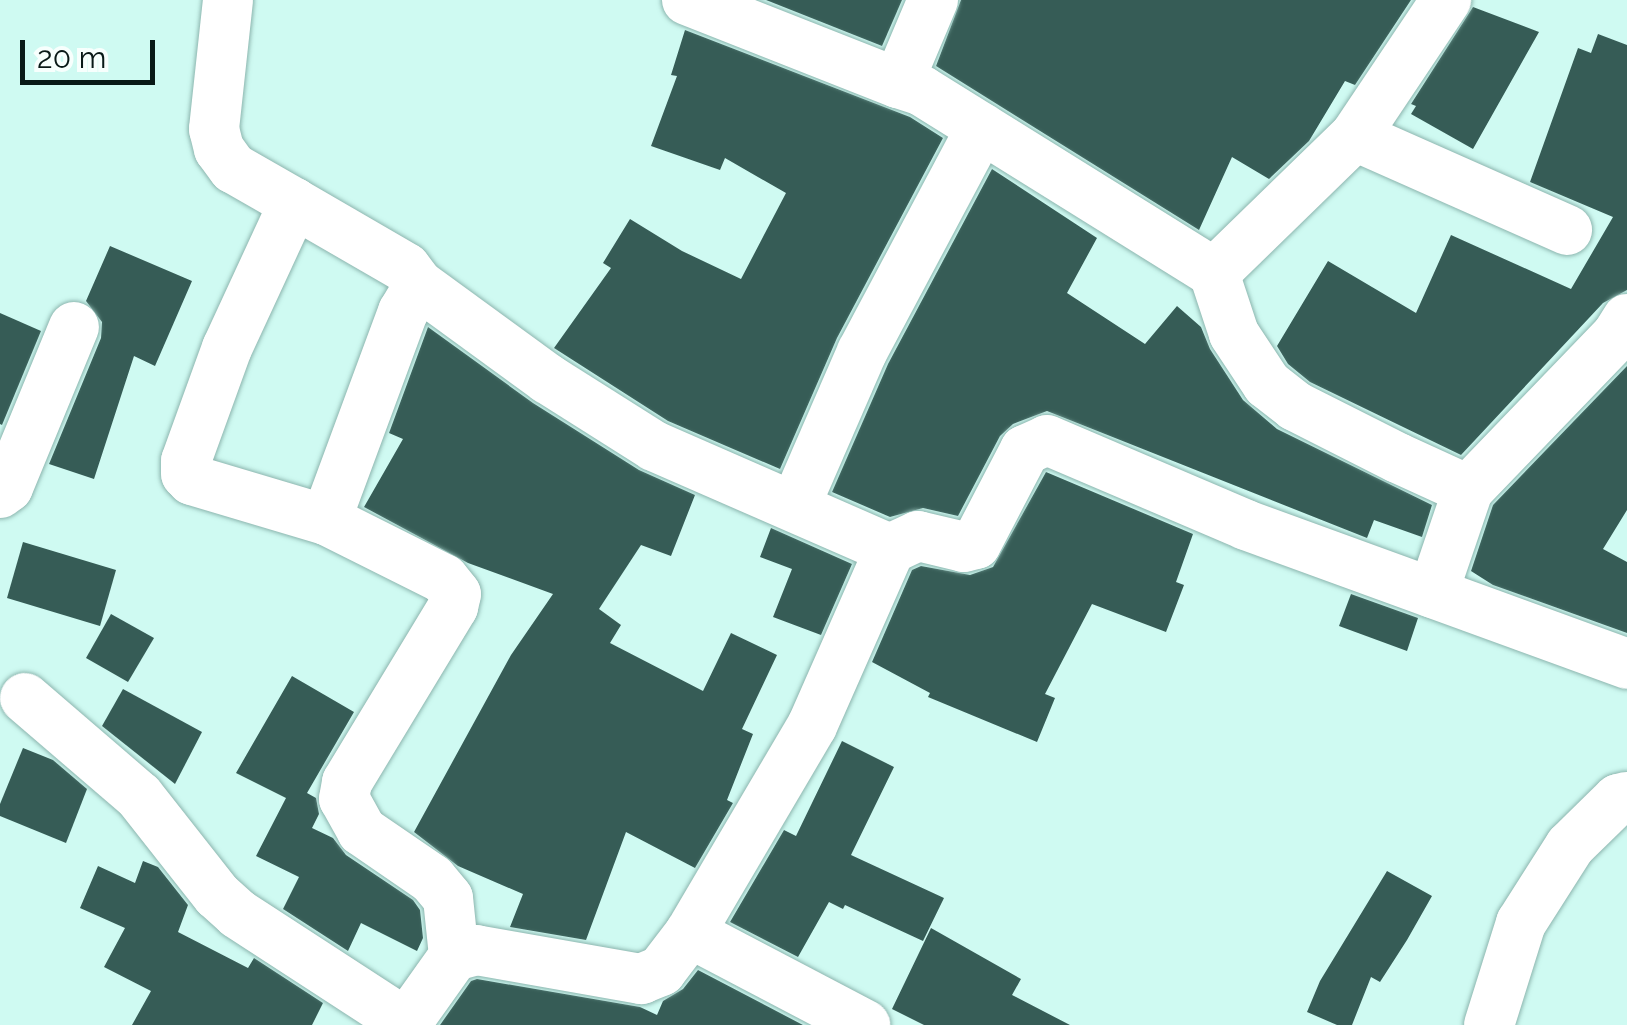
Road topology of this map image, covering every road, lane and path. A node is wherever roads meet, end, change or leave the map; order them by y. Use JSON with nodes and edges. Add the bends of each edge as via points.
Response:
{"nodes":[{"id":1,"x":228,"y":0,"type":"edge"},
{"id":2,"x":687,"y":0,"type":"edge"},
{"id":3,"x":934,"y":0,"type":"edge"},
{"id":4,"x":1446,"y":0,"type":"edge"},
{"id":5,"x":898,"y":84,"type":"junction"},
{"id":6,"x":982,"y":128,"type":"junction"},
{"id":7,"x":1355,"y":136,"type":"junction"},
{"id":8,"x":294,"y":204,"type":"junction"},
{"id":9,"x":1568,"y":230,"type":"dead end"},
{"id":10,"x":1214,"y":274,"type":"junction"},
{"id":11,"x":419,"y":285,"type":"junction"},
{"id":12,"x":1627,"y":319,"type":"edge"},
{"id":13,"x":74,"y":327,"type":"dead end"},
{"id":14,"x":1468,"y":490,"type":"junction"},
{"id":15,"x":0,"y":494,"type":"edge"},
{"id":16,"x":796,"y":506,"type":"junction"},
{"id":17,"x":326,"y":520,"type":"junction"},
{"id":18,"x":890,"y":549,"type":"junction"},
{"id":19,"x":1433,"y":593,"type":"junction"},
{"id":20,"x":1627,"y":664,"type":"edge"},
{"id":21,"x":25,"y":698,"type":"dead end"},
{"id":22,"x":1627,"y":797,"type":"edge"},
{"id":23,"x":690,"y":933,"type":"junction"},
{"id":24,"x":454,"y":956,"type":"junction"},
{"id":25,"x":406,"y":1024,"type":"edge"},
{"id":26,"x":865,"y":1025,"type":"edge"},
{"id":27,"x":1489,"y":1025,"type":"edge"}],
"edges":[{"from":1,"to":8,"type":"street","via":[[214,129],[219,150],[233,168]]},
{"from":2,"to":5,"type":"street"},
{"from":3,"to":5,"type":"street"},
{"from":4,"to":7,"type":"street"},
{"from":5,"to":6,"type":"street","via":[[922,90]]},
{"from":6,"to":10,"type":"street"},
{"from":6,"to":16,"type":"street","via":[[862,352]]},
{"from":7,"to":9,"type":"street"},
{"from":7,"to":10,"type":"street"},
{"from":8,"to":11,"type":"street","via":[[406,268]]},
{"from":8,"to":17,"type":"street","via":[[228,348],[185,469],[192,480]]},
{"from":10,"to":14,"type":"street","via":[[1234,334],[1267,384],[1295,406]]},
{"from":11,"to":16,"type":"street","via":[[654,446]]},
{"from":11,"to":17,"type":"street"},
{"from":12,"to":14,"type":"street"},
{"from":13,"to":15,"type":"street"},
{"from":14,"to":19,"type":"street"},
{"from":16,"to":18,"type":"street"},
{"from":17,"to":24,"type":"street","via":[[444,579],[456,594],[344,798],[362,831],[432,878],[448,898]]},
{"from":18,"to":19,"type":"street","via":[[918,536],[976,544],[1025,450],[1046,440]]},
{"from":18,"to":23,"type":"street","via":[[812,726]]},
{"from":19,"to":20,"type":"street"},
{"from":21,"to":25,"type":"street","via":[[140,796],[238,914]]},
{"from":22,"to":27,"type":"street","via":[[1570,846],[1521,923]]},
{"from":23,"to":24,"type":"street","via":[[662,971],[641,979],[476,950]]},
{"from":23,"to":26,"type":"street"},
{"from":24,"to":25,"type":"street"}]}
